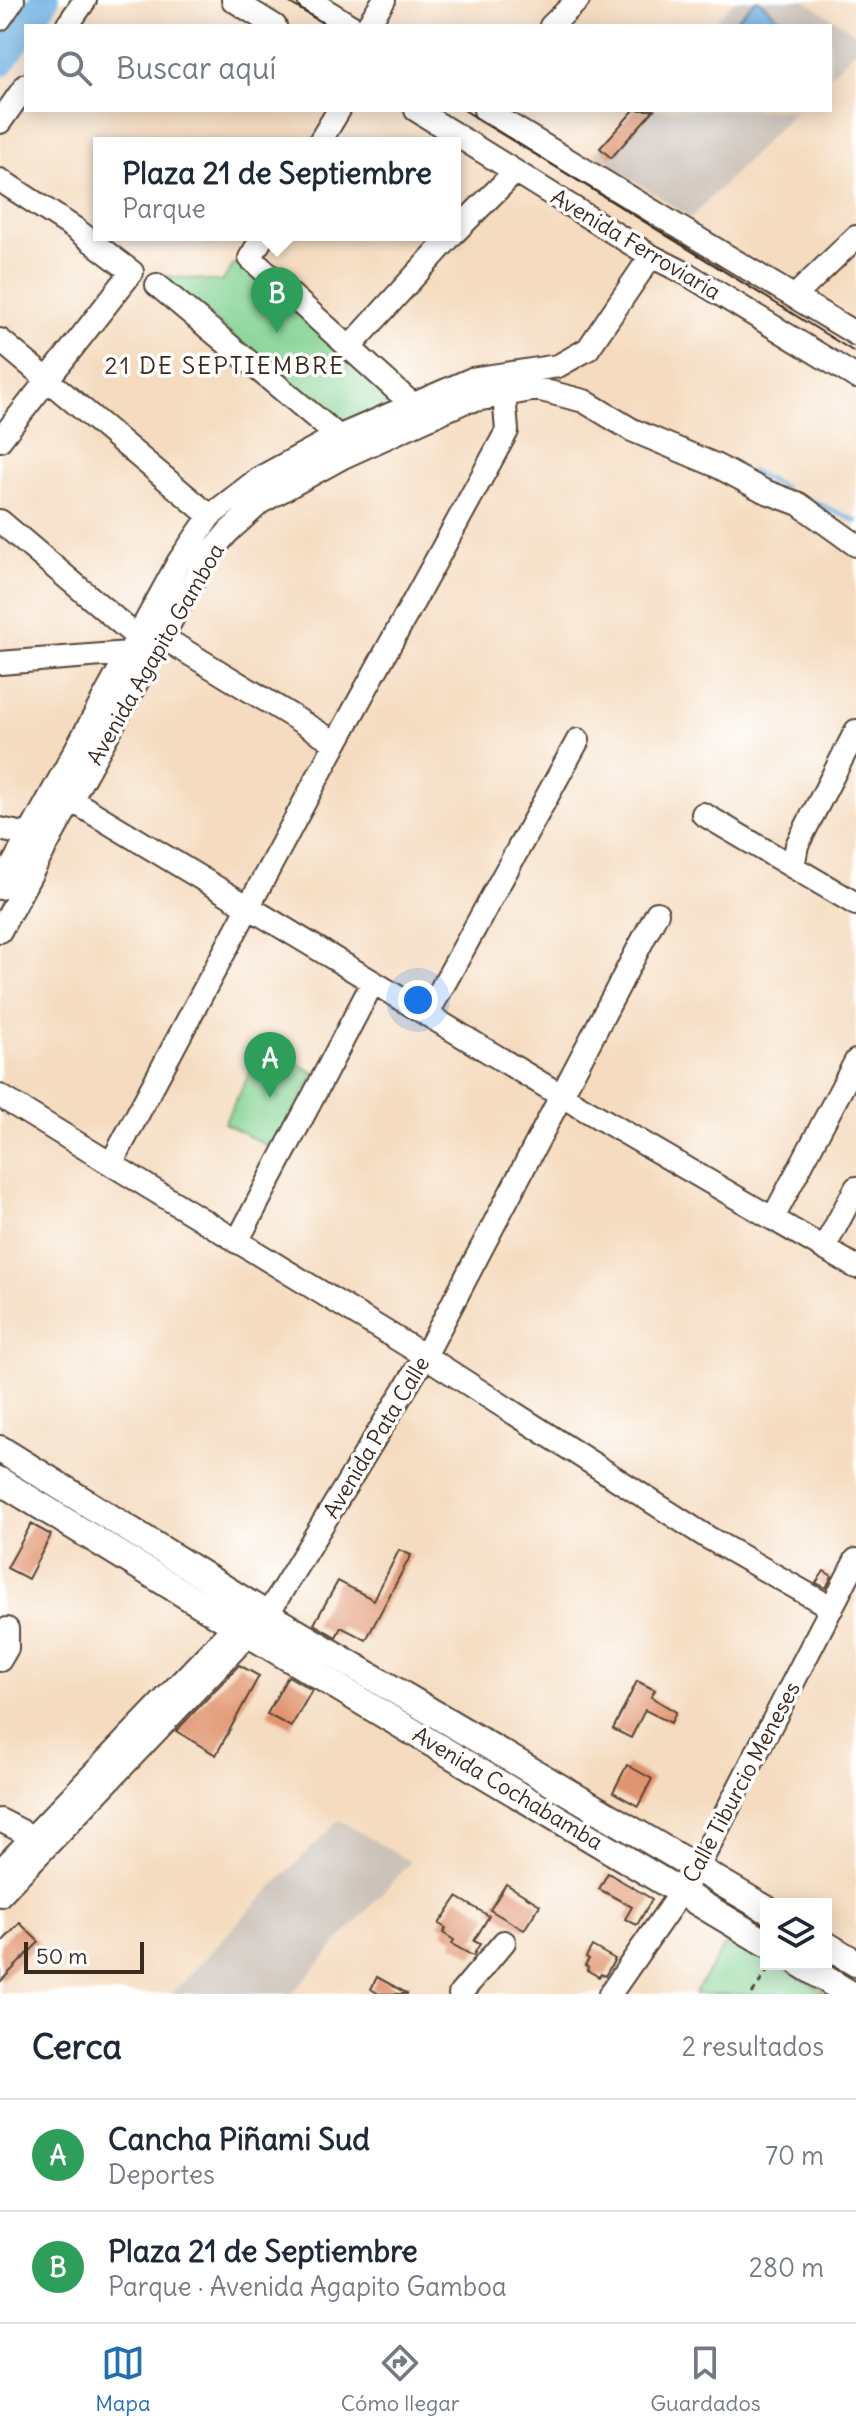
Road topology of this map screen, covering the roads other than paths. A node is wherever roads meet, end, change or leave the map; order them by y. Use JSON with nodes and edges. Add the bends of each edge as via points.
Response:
{"nodes":[{"id":1,"x":13,"y":0,"type":"edge"},
{"id":2,"x":85,"y":0,"type":"edge"},
{"id":3,"x":233,"y":0,"type":"edge"},
{"id":4,"x":309,"y":0,"type":"edge"},
{"id":5,"x":384,"y":0,"type":"edge"},
{"id":6,"x":578,"y":0,"type":"edge"},
{"id":7,"x":0,"y":19,"type":"edge"},
{"id":8,"x":68,"y":24,"type":"edge"},
{"id":9,"x":272,"y":24,"type":"edge"},
{"id":10,"x":348,"y":24,"type":"edge"},
{"id":11,"x":368,"y":24,"type":"edge"},
{"id":12,"x":553,"y":24,"type":"edge"},
{"id":13,"x":24,"y":88,"type":"edge"},
{"id":14,"x":338,"y":112,"type":"edge"},
{"id":15,"x":419,"y":112,"type":"edge"},
{"id":16,"x":488,"y":112,"type":"edge"},
{"id":17,"x":0,"y":122,"type":"edge"},
{"id":18,"x":323,"y":137,"type":"edge"},
{"id":19,"x":459,"y":137,"type":"edge"},
{"id":20,"x":461,"y":138,"type":"edge"},
{"id":21,"x":515,"y":172,"type":"junction"},
{"id":22,"x":0,"y":180,"type":"edge"},
{"id":23,"x":461,"y":226,"type":"edge"},
{"id":24,"x":856,"y":237,"type":"edge"},
{"id":25,"x":260,"y":241,"type":"edge"},
{"id":26,"x":447,"y":241,"type":"edge"},
{"id":27,"x":725,"y":254,"type":"junction"},
{"id":28,"x":651,"y":256,"type":"junction"},
{"id":29,"x":687,"y":274,"type":"junction"},
{"id":30,"x":157,"y":285,"type":"dead end"},
{"id":31,"x":795,"y":296,"type":"junction"},
{"id":32,"x":856,"y":334,"type":"edge"},
{"id":33,"x":0,"y":340,"type":"edge"},
{"id":34,"x":349,"y":348,"type":"junction"},
{"id":35,"x":856,"y":377,"type":"edge"},
{"id":36,"x":47,"y":380,"type":"junction"},
{"id":37,"x":504,"y":394,"type":"junction"},
{"id":38,"x":413,"y":405,"type":"junction"},
{"id":39,"x":339,"y":437,"type":"junction"},
{"id":40,"x":0,"y":440,"type":"edge"},
{"id":41,"x":210,"y":516,"type":"junction"},
{"id":42,"x":0,"y":521,"type":"edge"},
{"id":43,"x":856,"y":545,"type":"edge"},
{"id":44,"x":162,"y":637,"type":"junction"},
{"id":45,"x":133,"y":645,"type":"junction"},
{"id":46,"x":0,"y":663,"type":"edge"},
{"id":47,"x":856,"y":731,"type":"edge"},
{"id":48,"x":578,"y":740,"type":"dead end"},
{"id":49,"x":336,"y":743,"type":"junction"},
{"id":50,"x":62,"y":795,"type":"junction"},
{"id":51,"x":703,"y":814,"type":"dead end"},
{"id":52,"x":0,"y":829,"type":"edge"},
{"id":53,"x":28,"y":835,"type":"junction"},
{"id":54,"x":793,"y":867,"type":"junction"},
{"id":55,"x":0,"y":888,"type":"edge"},
{"id":56,"x":856,"y":904,"type":"edge"},
{"id":57,"x":249,"y":907,"type":"junction"},
{"id":58,"x":657,"y":913,"type":"dead end"},
{"id":59,"x":0,"y":931,"type":"edge"},
{"id":60,"x":373,"y":982,"type":"junction"},
{"id":61,"x":427,"y":1015,"type":"junction"},
{"id":62,"x":856,"y":1061,"type":"edge"},
{"id":63,"x":0,"y":1096,"type":"edge"},
{"id":64,"x":562,"y":1096,"type":"junction"},
{"id":65,"x":111,"y":1164,"type":"junction"},
{"id":66,"x":856,"y":1188,"type":"edge"},
{"id":67,"x":773,"y":1218,"type":"junction"},
{"id":68,"x":237,"y":1242,"type":"junction"},
{"id":69,"x":824,"y":1248,"type":"junction"},
{"id":70,"x":856,"y":1267,"type":"edge"},
{"id":71,"x":425,"y":1356,"type":"junction"},
{"id":72,"x":0,"y":1449,"type":"edge"},
{"id":73,"x":0,"y":1481,"type":"edge"},
{"id":74,"x":856,"y":1560,"type":"edge"},
{"id":75,"x":832,"y":1608,"type":"junction"},
{"id":76,"x":252,"y":1620,"type":"junction"},
{"id":77,"x":7,"y":1629,"type":"dead end"},
{"id":78,"x":0,"y":1660,"type":"edge"},
{"id":79,"x":0,"y":1820,"type":"edge"},
{"id":80,"x":33,"y":1837,"type":"junction"},
{"id":81,"x":698,"y":1867,"type":"junction"},
{"id":82,"x":0,"y":1871,"type":"edge"},
{"id":83,"x":682,"y":1892,"type":"junction"},
{"id":84,"x":0,"y":1895,"type":"edge"},
{"id":85,"x":760,"y":1905,"type":"edge"},
{"id":86,"x":760,"y":1939,"type":"edge"},
{"id":87,"x":504,"y":1942,"type":"dead end"},
{"id":88,"x":832,"y":1949,"type":"edge"},
{"id":89,"x":856,"y":1963,"type":"edge"},
{"id":90,"x":811,"y":1970,"type":"edge"},
{"id":91,"x":460,"y":1994,"type":"edge"},
{"id":92,"x":610,"y":1994,"type":"edge"},
{"id":93,"x":850,"y":1994,"type":"edge"}],
"edges":[{"from":1,"to":7,"type":"street"},
{"from":2,"to":8,"type":"street"},
{"from":3,"to":9,"type":"street"},
{"from":4,"to":10,"type":"street"},
{"from":5,"to":11,"type":"street"},
{"from":6,"to":12,"type":"street"},
{"from":13,"to":17,"type":"street"},
{"from":14,"to":18,"type":"street"},
{"from":15,"to":19,"type":"street","name":"Avenida Ferroviaria"},
{"from":16,"to":27,"type":"street","name":"Avenida Ferroviaria"},
{"from":20,"to":21,"type":"street","name":"Avenida Ferroviaria"},
{"from":21,"to":23,"type":"street"},
{"from":21,"to":28,"type":"street","name":"Avenida Ferroviaria"},
{"from":22,"to":36,"type":"street","via":[[132,272]]},
{"from":24,"to":31,"type":"street"},
{"from":25,"to":34,"type":"street","via":[[250,258]]},
{"from":26,"to":34,"type":"street"},
{"from":27,"to":29,"type":"street"},
{"from":27,"to":31,"type":"street","name":"Avenida Ferroviaria"},
{"from":28,"to":29,"type":"street","name":"Avenida Ferroviaria"},
{"from":28,"to":38,"type":"street","name":"Avenida Agapito Gamboa","via":[[588,349],[558,366],[472,379]]},
{"from":29,"to":35,"type":"street","name":"Avenida Ferroviaria"},
{"from":30,"to":39,"type":"street"},
{"from":31,"to":32,"type":"street","name":"Avenida Ferroviaria"},
{"from":33,"to":36,"type":"street"},
{"from":34,"to":38,"type":"street"},
{"from":36,"to":40,"type":"street"},
{"from":36,"to":41,"type":"street"},
{"from":37,"to":43,"type":"street","name":"Avenida Agapito Gamboa","via":[[537,389],[584,401],[632,430],[799,504]]},
{"from":37,"to":44,"type":"street","name":"Avenida Agapito Gamboa","via":[[464,402],[341,458],[261,502],[206,558]]},
{"from":37,"to":49,"type":"street","via":[[507,431]]},
{"from":38,"to":39,"type":"street","name":"Avenida Agapito Gamboa"},
{"from":39,"to":41,"type":"street","name":"Avenida Agapito Gamboa","via":[[258,479]]},
{"from":41,"to":45,"type":"street","name":"Avenida Agapito Gamboa"},
{"from":42,"to":45,"type":"street"},
{"from":44,"to":49,"type":"street"},
{"from":44,"to":50,"type":"street","name":"Avenida Agapito Gamboa"},
{"from":45,"to":46,"type":"street"},
{"from":45,"to":50,"type":"street","name":"Avenida Agapito Gamboa"},
{"from":47,"to":54,"type":"street","via":[[797,845]]},
{"from":48,"to":61,"type":"street"},
{"from":49,"to":57,"type":"street"},
{"from":50,"to":53,"type":"street","name":"Avenida Agapito Gamboa"},
{"from":50,"to":57,"type":"street"},
{"from":50,"to":59,"type":"street","name":"Avenida Agapito Gamboa"},
{"from":51,"to":54,"type":"street"},
{"from":52,"to":53,"type":"street"},
{"from":53,"to":55,"type":"street","name":"Avenida Agapito Gamboa"},
{"from":54,"to":56,"type":"street"},
{"from":57,"to":60,"type":"street"},
{"from":57,"to":65,"type":"street"},
{"from":58,"to":64,"type":"street","name":"Avenida Pata Calle"},
{"from":60,"to":61,"type":"street"},
{"from":60,"to":68,"type":"street"},
{"from":61,"to":64,"type":"street"},
{"from":62,"to":67,"type":"street"},
{"from":63,"to":65,"type":"street"},
{"from":64,"to":67,"type":"street"},
{"from":64,"to":71,"type":"street","name":"Avenida Pata Calle"},
{"from":65,"to":68,"type":"street"},
{"from":66,"to":69,"type":"street"},
{"from":67,"to":69,"type":"street"},
{"from":68,"to":71,"type":"street"},
{"from":69,"to":70,"type":"street"},
{"from":71,"to":75,"type":"street","via":[[707,1537]]},
{"from":71,"to":76,"type":"street","name":"Avenida Pata Calle"},
{"from":72,"to":76,"type":"main road"},
{"from":73,"to":76,"type":"main road"},
{"from":74,"to":75,"type":"street","name":"Calle Tiburcio Meneses"},
{"from":75,"to":81,"type":"street","name":"Calle Tiburcio Meneses"},
{"from":76,"to":80,"type":"street","name":"Avenida Pata Calle"},
{"from":76,"to":81,"type":"main road","name":"Avenida Cochabamba"},
{"from":76,"to":83,"type":"main road","name":"Avenida Cochabamba"},
{"from":76,"to":84,"type":"street","name":"Avenida Pata Calle"},
{"from":77,"to":78,"type":"street","via":[[7,1648]]},
{"from":79,"to":80,"type":"street"},
{"from":80,"to":82,"type":"street","name":"Avenida Pata Calle"},
{"from":81,"to":83,"type":"street","name":"Calle Tiburcio Meneses"},
{"from":81,"to":85,"type":"main road","name":"Avenida Cochabamba"},
{"from":83,"to":86,"type":"main road","name":"Avenida Cochabamba"},
{"from":83,"to":92,"type":"street","name":"Calle Tiburcio Meneses"},
{"from":87,"to":91,"type":"street"},
{"from":88,"to":89,"type":"main road"},
{"from":90,"to":93,"type":"main road"}]}
